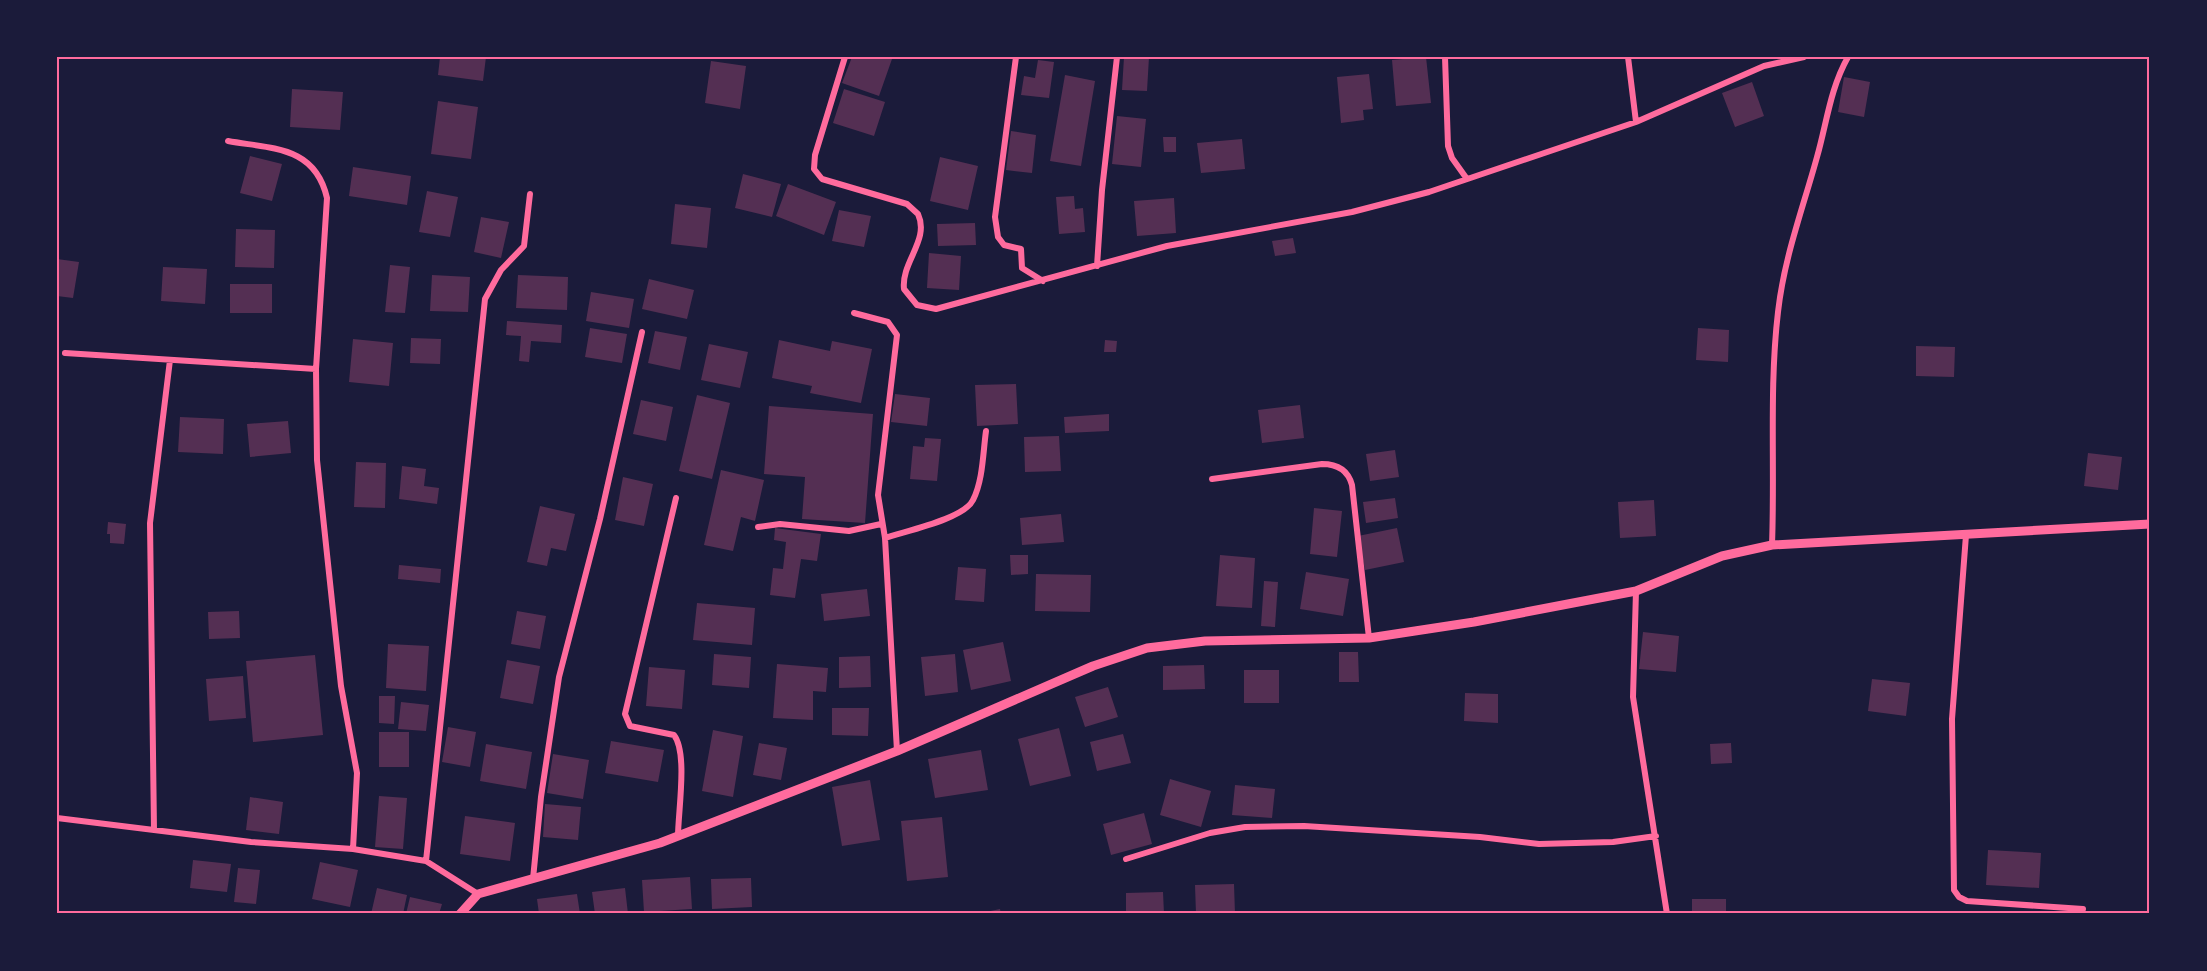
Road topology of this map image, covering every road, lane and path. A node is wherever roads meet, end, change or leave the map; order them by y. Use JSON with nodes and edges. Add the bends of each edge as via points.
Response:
{"nodes":[{"id":1,"x":844,"y":57,"type":"edge"},
{"id":2,"x":1016,"y":57,"type":"edge"},
{"id":3,"x":1117,"y":57,"type":"edge"},
{"id":4,"x":1445,"y":57,"type":"edge"},
{"id":5,"x":1628,"y":57,"type":"edge"},
{"id":6,"x":1804,"y":57,"type":"edge"},
{"id":7,"x":1848,"y":57,"type":"edge"},
{"id":8,"x":1636,"y":122,"type":"junction"},
{"id":9,"x":228,"y":141,"type":"dead end"},
{"id":10,"x":1467,"y":179,"type":"junction"},
{"id":11,"x":530,"y":194,"type":"dead end"},
{"id":12,"x":1097,"y":266,"type":"junction"},
{"id":13,"x":1043,"y":281,"type":"junction"},
{"id":14,"x":854,"y":313,"type":"dead end"},
{"id":15,"x":642,"y":332,"type":"dead end"},
{"id":16,"x":65,"y":353,"type":"dead end"},
{"id":17,"x":170,"y":360,"type":"junction"},
{"id":18,"x":316,"y":369,"type":"junction"},
{"id":19,"x":986,"y":431,"type":"dead end"},
{"id":20,"x":1212,"y":479,"type":"dead end"},
{"id":21,"x":676,"y":498,"type":"dead end"},
{"id":22,"x":881,"y":524,"type":"junction"},
{"id":23,"x":2150,"y":524,"type":"edge"},
{"id":24,"x":758,"y":527,"type":"dead end"},
{"id":25,"x":1966,"y":535,"type":"junction"},
{"id":26,"x":885,"y":538,"type":"junction"},
{"id":27,"x":1772,"y":544,"type":"junction"},
{"id":28,"x":1636,"y":591,"type":"junction"},
{"id":29,"x":1369,"y":638,"type":"junction"},
{"id":30,"x":897,"y":751,"type":"junction"},
{"id":31,"x":57,"y":818,"type":"edge"},
{"id":32,"x":154,"y":830,"type":"junction"},
{"id":33,"x":678,"y":836,"type":"junction"},
{"id":34,"x":1656,"y":836,"type":"junction"},
{"id":35,"x":352,"y":849,"type":"junction"},
{"id":36,"x":1126,"y":859,"type":"dead end"},
{"id":37,"x":426,"y":861,"type":"junction"},
{"id":38,"x":533,"y":879,"type":"junction"},
{"id":39,"x":478,"y":894,"type":"junction"},
{"id":40,"x":2083,"y":909,"type":"dead end"},
{"id":41,"x":460,"y":914,"type":"edge"},
{"id":42,"x":1667,"y":914,"type":"edge"}],
"edges":[{"from":1,"to":13,"type":"street","via":[[814,169],[822,179],[907,204],[918,214],[921,235],[903,279],[909,298],[926,309],[936,309]]},
{"from":2,"to":13,"type":"street","via":[[994,227],[1004,244],[1021,249],[1022,268]]},
{"from":3,"to":12,"type":"street"},
{"from":4,"to":10,"type":"street","via":[[1448,146]]},
{"from":5,"to":8,"type":"street"},
{"from":6,"to":8,"type":"street","via":[[1764,66]]},
{"from":7,"to":27,"type":"street","via":[[1829,103],[1789,252],[1778,310]]},
{"from":8,"to":10,"type":"street"},
{"from":9,"to":18,"type":"street","via":[[300,156],[324,186],[328,212]]},
{"from":10,"to":12,"type":"street","via":[[1361,210],[1202,238]]},
{"from":11,"to":37,"type":"street","via":[[524,246],[501,270],[485,300]]},
{"from":12,"to":13,"type":"street"},
{"from":14,"to":22,"type":"street","via":[[888,322],[897,335],[879,480]]},
{"from":15,"to":38,"type":"street","via":[[559,677]]},
{"from":16,"to":17,"type":"street"},
{"from":17,"to":18,"type":"street"},
{"from":17,"to":32,"type":"street","via":[[150,523]]},
{"from":18,"to":35,"type":"street","via":[[317,460],[328,576],[342,695],[357,773]]},
{"from":19,"to":26,"type":"street","via":[[976,492],[970,505],[958,514]]},
{"from":20,"to":29,"type":"street","via":[[1322,464],[1335,465],[1346,473],[1352,485]]},
{"from":21,"to":33,"type":"street","via":[[625,714],[630,726],[674,735],[679,741]]},
{"from":22,"to":24,"type":"street","via":[[849,531],[780,524]]},
{"from":22,"to":26,"type":"street"},
{"from":23,"to":25,"type":"street"},
{"from":25,"to":27,"type":"street"},
{"from":25,"to":40,"type":"street","via":[[1952,719],[1954,890],[1967,901]]},
{"from":26,"to":30,"type":"street"},
{"from":27,"to":28,"type":"street","via":[[1722,556]]},
{"from":28,"to":29,"type":"street"},
{"from":28,"to":34,"type":"street","via":[[1633,697]]},
{"from":29,"to":30,"type":"street","via":[[1205,641],[1147,648],[1093,666]]},
{"from":30,"to":33,"type":"street"},
{"from":31,"to":32,"type":"street"},
{"from":32,"to":35,"type":"street"},
{"from":33,"to":38,"type":"street"},
{"from":34,"to":36,"type":"street","via":[[1613,842],[1539,844],[1316,826],[1245,827],[1210,833]]},
{"from":34,"to":42,"type":"street"},
{"from":35,"to":37,"type":"street"},
{"from":37,"to":39,"type":"street"},
{"from":38,"to":39,"type":"street"},
{"from":39,"to":41,"type":"street"}]}
